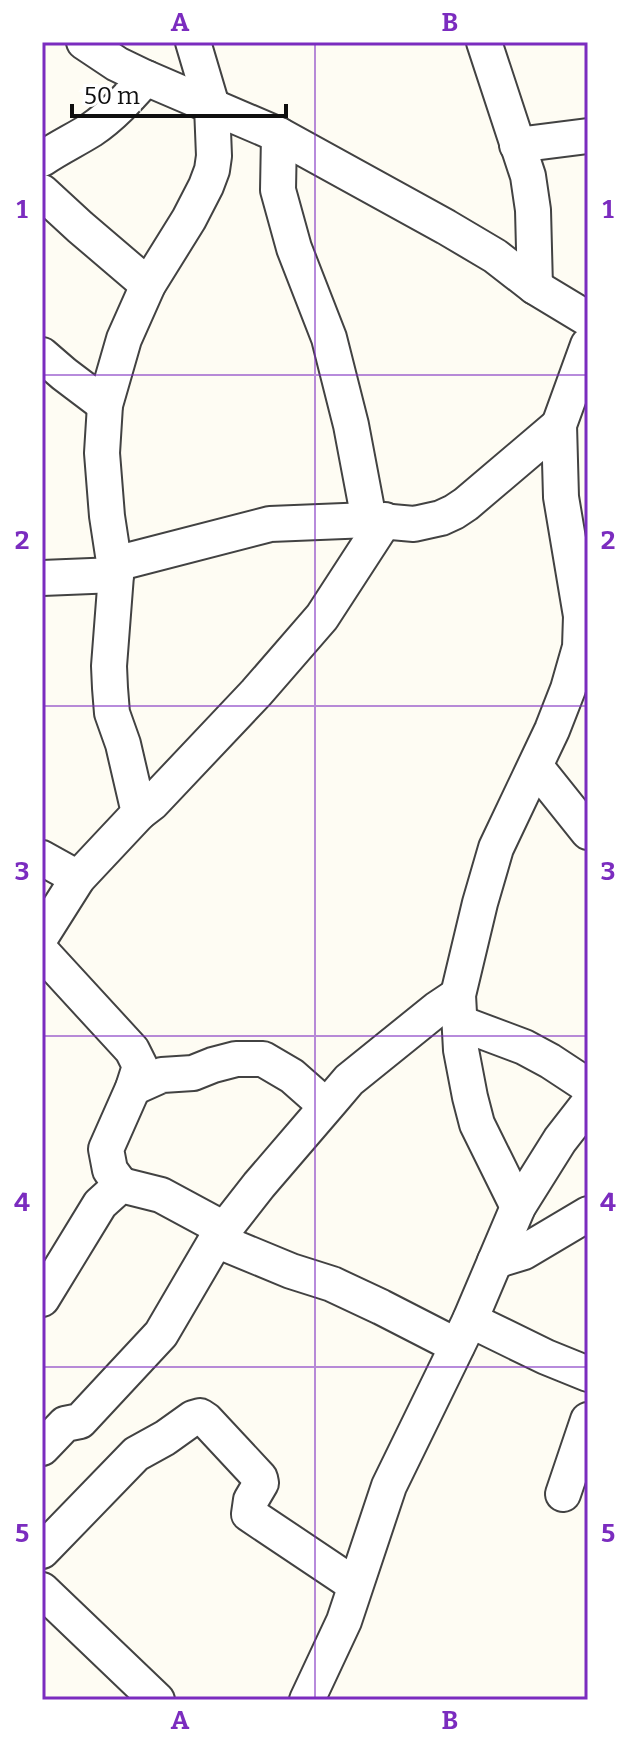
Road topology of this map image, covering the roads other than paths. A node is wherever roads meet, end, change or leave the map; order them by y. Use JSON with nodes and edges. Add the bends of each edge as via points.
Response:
{"nodes":[{"id":1,"x":84,"y":42,"type":"edge"},
{"id":2,"x":193,"y":42,"type":"edge"},
{"id":3,"x":484,"y":42,"type":"edge"},
{"id":4,"x":146,"y":78,"type":"junction"},
{"id":5,"x":212,"y":106,"type":"junction"},
{"id":6,"x":279,"y":135,"type":"junction"},
{"id":7,"x":588,"y":136,"type":"edge"},
{"id":8,"x":517,"y":145,"type":"junction"},
{"id":9,"x":42,"y":159,"type":"edge"},
{"id":10,"x":42,"y":192,"type":"edge"},
{"id":11,"x":148,"y":285,"type":"junction"},
{"id":12,"x":535,"y":287,"type":"junction"},
{"id":13,"x":588,"y":319,"type":"edge"},
{"id":14,"x":588,"y":345,"type":"edge"},
{"id":15,"x":42,"y":355,"type":"edge"},
{"id":16,"x":105,"y":405,"type":"junction"},
{"id":17,"x":559,"y":425,"type":"junction"},
{"id":18,"x":377,"y":520,"type":"junction"},
{"id":19,"x":115,"y":569,"type":"junction"},
{"id":20,"x":42,"y":578,"type":"edge"},
{"id":21,"x":536,"y":767,"type":"junction"},
{"id":22,"x":139,"y":813,"type":"junction"},
{"id":23,"x":588,"y":832,"type":"edge"},
{"id":24,"x":42,"y":858,"type":"edge"},
{"id":25,"x":78,"y":878,"type":"junction"},
{"id":26,"x":42,"y":935,"type":"edge"},
{"id":27,"x":42,"y":952,"type":"edge"},
{"id":28,"x":459,"y":1009,"type":"junction"},
{"id":29,"x":588,"y":1086,"type":"edge"},
{"id":30,"x":133,"y":1088,"type":"junction"},
{"id":31,"x":588,"y":1104,"type":"edge"},
{"id":32,"x":326,"y":1106,"type":"junction"},
{"id":33,"x":121,"y":1185,"type":"junction"},
{"id":34,"x":518,"y":1207,"type":"junction"},
{"id":35,"x":588,"y":1214,"type":"edge"},
{"id":36,"x":220,"y":1235,"type":"junction"},
{"id":37,"x":495,"y":1261,"type":"junction"},
{"id":38,"x":42,"y":1299,"type":"edge"},
{"id":39,"x":464,"y":1333,"type":"junction"},
{"id":40,"x":588,"y":1374,"type":"edge"},
{"id":41,"x":588,"y":1420,"type":"edge"},
{"id":42,"x":42,"y":1448,"type":"edge"},
{"id":43,"x":563,"y":1494,"type":"dead end"},
{"id":44,"x":42,"y":1551,"type":"edge"},
{"id":45,"x":355,"y":1585,"type":"junction"},
{"id":46,"x":42,"y":1590,"type":"edge"},
{"id":47,"x":157,"y":1700,"type":"edge"},
{"id":48,"x":307,"y":1700,"type":"edge"}],
"edges":[{"from":1,"to":4,"type":"street"},
{"from":2,"to":5,"type":"street"},
{"from":3,"to":8,"type":"street"},
{"from":4,"to":5,"type":"street"},
{"from":4,"to":9,"type":"street","via":[[108,117]]},
{"from":5,"to":6,"type":"street"},
{"from":5,"to":11,"type":"street","via":[[214,156],[206,186]]},
{"from":6,"to":12,"type":"street","via":[[495,256]]},
{"from":6,"to":18,"type":"street","via":[[278,190],[329,338]]},
{"from":7,"to":8,"type":"street"},
{"from":8,"to":12,"type":"street","via":[[533,210]]},
{"from":10,"to":11,"type":"street"},
{"from":11,"to":16,"type":"street","via":[[124,339]]},
{"from":12,"to":13,"type":"street"},
{"from":14,"to":17,"type":"street"},
{"from":15,"to":16,"type":"street"},
{"from":16,"to":19,"type":"street","via":[[103,469]]},
{"from":17,"to":18,"type":"street","via":[[454,512],[414,524]]},
{"from":17,"to":21,"type":"street","via":[[561,497],[582,630],[568,689]]},
{"from":18,"to":19,"type":"street","via":[[270,524]]},
{"from":18,"to":22,"type":"street","via":[[322,617]]},
{"from":19,"to":20,"type":"street"},
{"from":19,"to":22,"type":"street","via":[[112,713]]},
{"from":21,"to":23,"type":"street"},
{"from":21,"to":28,"type":"street","via":[[496,848]]},
{"from":22,"to":25,"type":"street"},
{"from":24,"to":25,"type":"street"},
{"from":25,"to":26,"type":"street"},
{"from":27,"to":30,"type":"street","via":[[132,1050],[140,1066]]},
{"from":28,"to":29,"type":"street"},
{"from":28,"to":32,"type":"street","via":[[437,1009],[349,1080]]},
{"from":28,"to":34,"type":"street","via":[[461,1050],[477,1124]]},
{"from":30,"to":32,"type":"street","via":[[162,1075],[193,1073],[236,1059],[263,1059]]},
{"from":30,"to":33,"type":"street","via":[[106,1149],[110,1170]]},
{"from":31,"to":34,"type":"street"},
{"from":32,"to":36,"type":"street"},
{"from":33,"to":36,"type":"street","via":[[161,1195]]},
{"from":33,"to":38,"type":"street","via":[[100,1204]]},
{"from":34,"to":37,"type":"street"},
{"from":35,"to":37,"type":"street","via":[[524,1252]]},
{"from":36,"to":39,"type":"street","via":[[291,1271]]},
{"from":36,"to":42,"type":"street","via":[[161,1334],[80,1421],[65,1424]]},
{"from":37,"to":39,"type":"street"},
{"from":39,"to":40,"type":"street"},
{"from":39,"to":45,"type":"street","via":[[389,1486]]},
{"from":41,"to":43,"type":"street"},
{"from":44,"to":45,"type":"street","via":[[136,1454],[200,1416],[260,1478],[249,1514]]},
{"from":45,"to":48,"type":"street"},
{"from":46,"to":47,"type":"street"}]}
